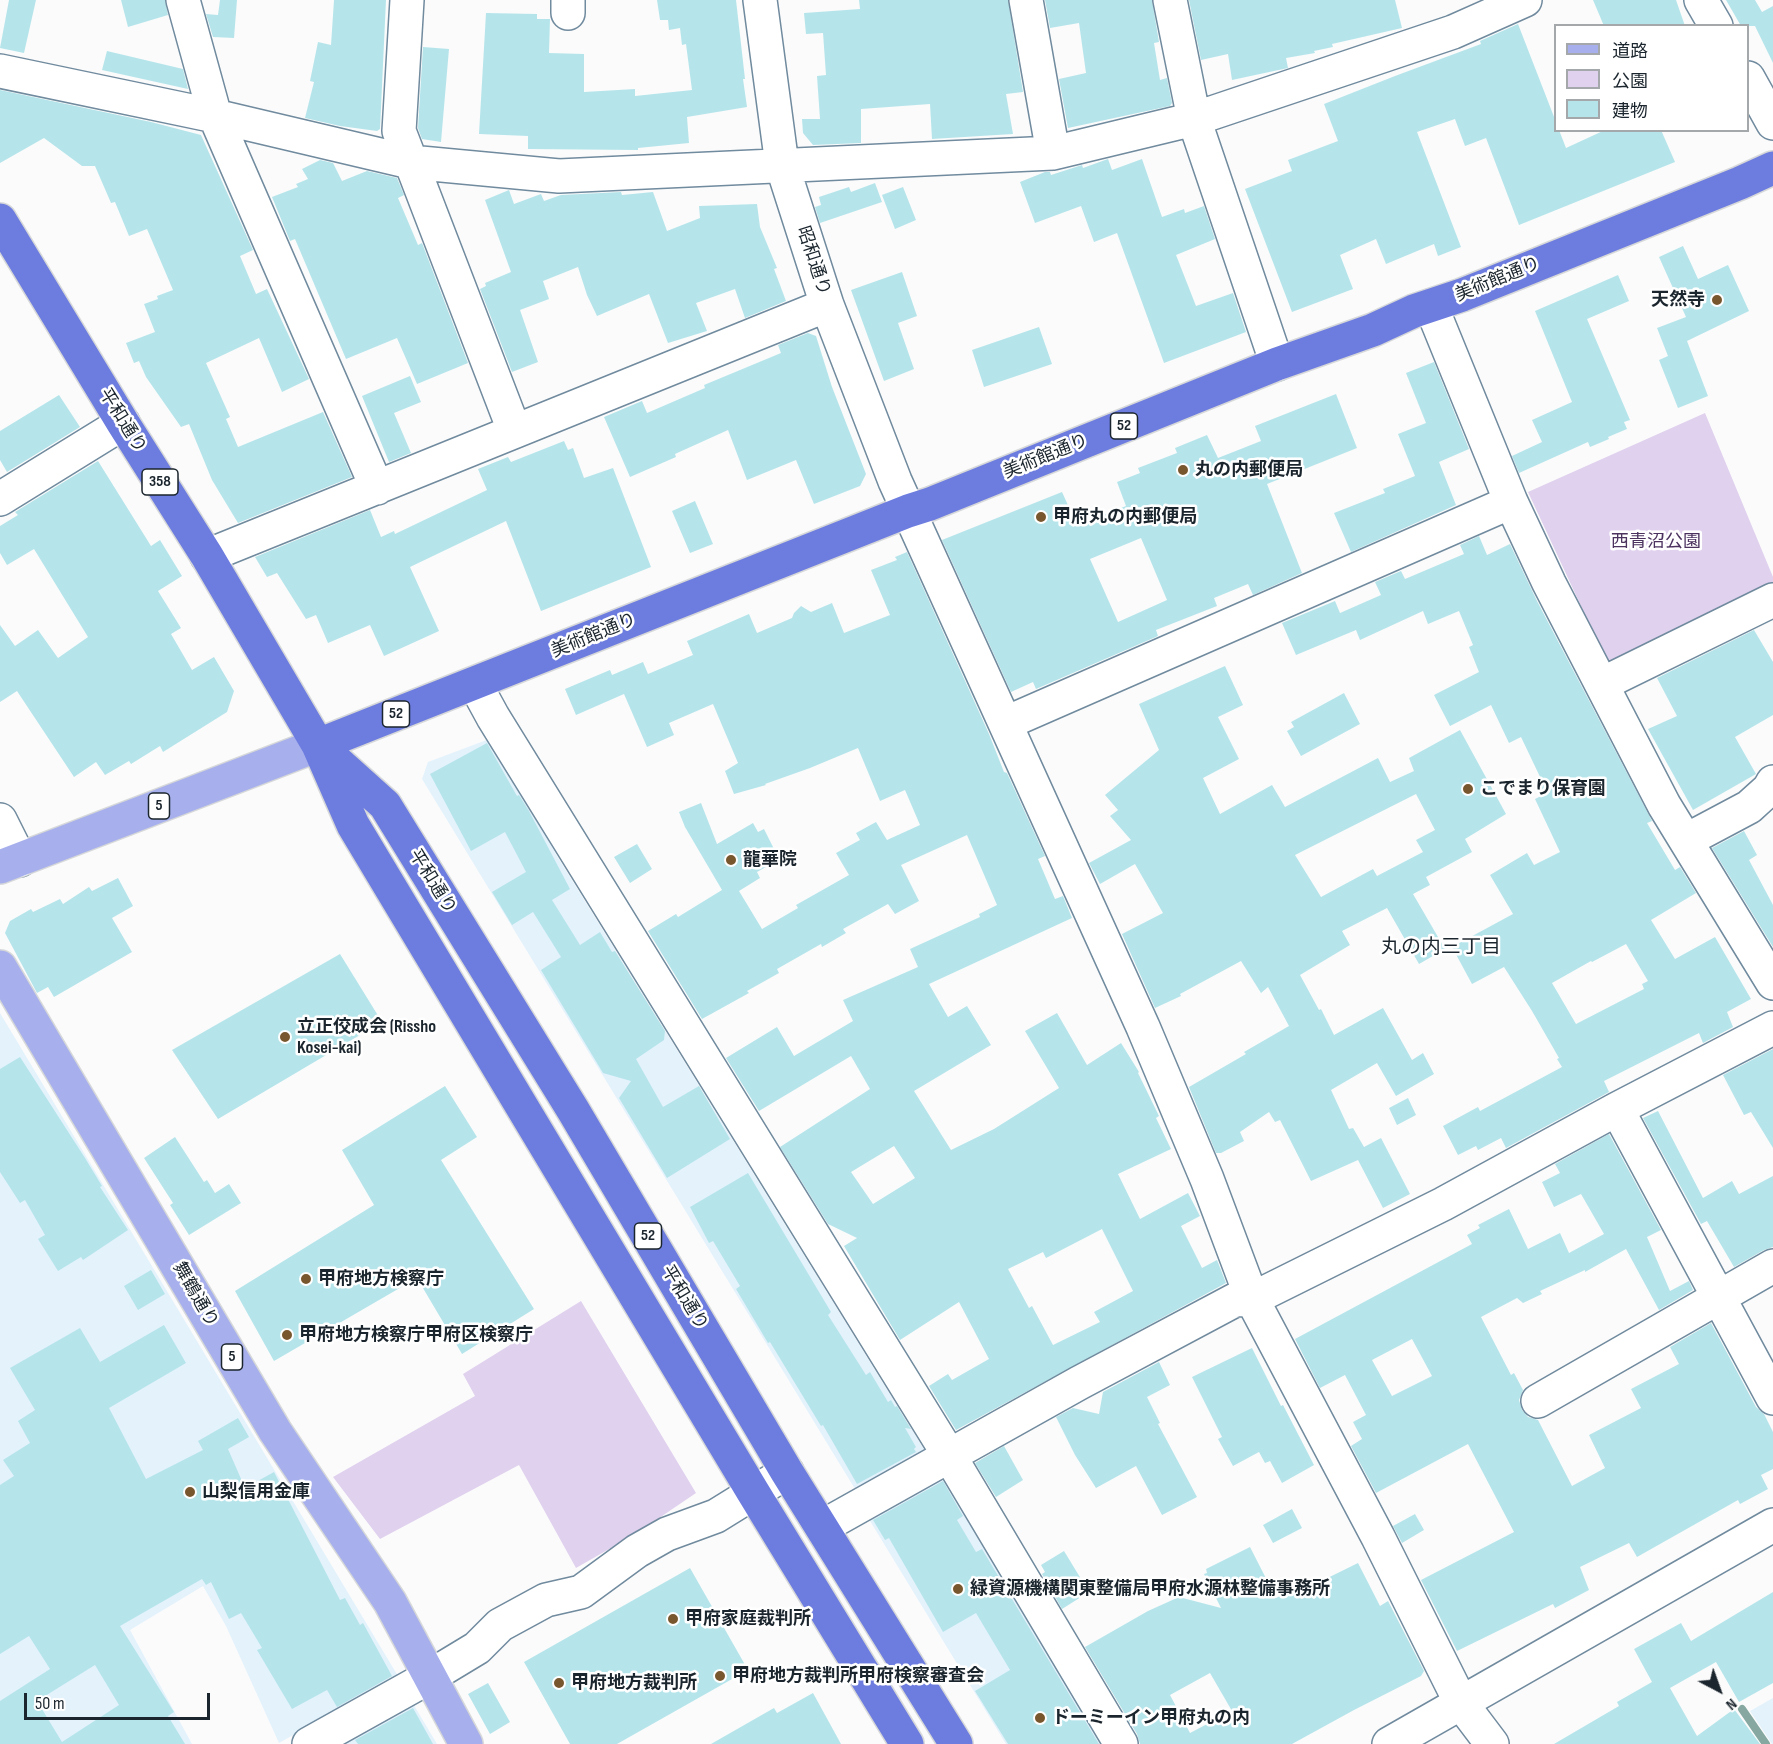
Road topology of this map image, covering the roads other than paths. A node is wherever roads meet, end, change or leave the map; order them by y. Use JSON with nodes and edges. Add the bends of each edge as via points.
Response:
{"nodes":[{"id":1,"x":183,"y":0,"type":"edge"},
{"id":2,"x":407,"y":0,"type":"edge"},
{"id":3,"x":760,"y":0,"type":"edge"},
{"id":4,"x":1026,"y":0,"type":"edge"},
{"id":5,"x":1170,"y":0,"type":"edge"},
{"id":6,"x":1525,"y":0,"type":"edge"},
{"id":7,"x":1701,"y":0,"type":"edge"},
{"id":8,"x":1715,"y":24,"type":"edge"},
{"id":9,"x":0,"y":71,"type":"edge"},
{"id":10,"x":1749,"y":80,"type":"edge"},
{"id":11,"x":215,"y":116,"type":"junction"},
{"id":12,"x":1194,"y":119,"type":"junction"},
{"id":13,"x":1773,"y":123,"type":"edge"},
{"id":14,"x":1053,"y":153,"type":"junction"},
{"id":15,"x":410,"y":162,"type":"junction"},
{"id":16,"x":782,"y":165,"type":"junction"},
{"id":17,"x":1773,"y":168,"type":"edge"},
{"id":18,"x":0,"y":220,"type":"edge"},
{"id":19,"x":827,"y":305,"type":"junction"},
{"id":20,"x":1431,"y":306,"type":"junction"},
{"id":21,"x":1277,"y":364,"type":"junction"},
{"id":22,"x":123,"y":423,"type":"junction"},
{"id":23,"x":514,"y":430,"type":"junction"},
{"id":24,"x":377,"y":488,"type":"junction"},
{"id":25,"x":0,"y":499,"type":"edge"},
{"id":26,"x":1511,"y":502,"type":"junction"},
{"id":27,"x":908,"y":511,"type":"junction"},
{"id":28,"x":207,"y":556,"type":"junction"},
{"id":29,"x":1773,"y":600,"type":"edge"},
{"id":30,"x":475,"y":684,"type":"junction"},
{"id":31,"x":1602,"y":684,"type":"junction"},
{"id":32,"x":1006,"y":723,"type":"junction"},
{"id":33,"x":318,"y":745,"type":"junction"},
{"id":34,"x":1773,"y":782,"type":"edge"},
{"id":35,"x":0,"y":820,"type":"edge"},
{"id":36,"x":1687,"y":840,"type":"junction"},
{"id":37,"x":10,"y":863,"type":"edge"},
{"id":38,"x":0,"y":968,"type":"edge"},
{"id":39,"x":1773,"y":984,"type":"edge"},
{"id":40,"x":1773,"y":1028,"type":"edge"},
{"id":41,"x":1617,"y":1109,"type":"junction"},
{"id":42,"x":1773,"y":1266,"type":"edge"},
{"id":43,"x":1719,"y":1298,"type":"junction"},
{"id":44,"x":1252,"y":1299,"type":"junction"},
{"id":45,"x":1773,"y":1398,"type":"edge"},
{"id":46,"x":1538,"y":1401,"type":"dead end"},
{"id":47,"x":949,"y":1455,"type":"junction"},
{"id":48,"x":787,"y":1472,"type":"junction"},
{"id":49,"x":753,"y":1492,"type":"junction"},
{"id":50,"x":1773,"y":1525,"type":"edge"},
{"id":51,"x":822,"y":1527,"type":"junction"},
{"id":52,"x":429,"y":1677,"type":"junction"},
{"id":53,"x":1461,"y":1703,"type":"junction"},
{"id":54,"x":309,"y":1744,"type":"edge"},
{"id":55,"x":466,"y":1744,"type":"edge"},
{"id":56,"x":907,"y":1744,"type":"edge"},
{"id":57,"x":956,"y":1744,"type":"edge"},
{"id":58,"x":1121,"y":1744,"type":"edge"},
{"id":59,"x":1389,"y":1744,"type":"edge"},
{"id":60,"x":1492,"y":1744,"type":"edge"}],
"edges":[{"from":1,"to":11,"type":"street"},
{"from":2,"to":15,"type":"street","via":[[399,131]]},
{"from":3,"to":16,"type":"street","name":"昭和通り"},
{"from":4,"to":14,"type":"street"},
{"from":5,"to":12,"type":"street"},
{"from":6,"to":12,"type":"street","via":[[1453,32]]},
{"from":7,"to":8,"type":"street"},
{"from":9,"to":11,"type":"street"},
{"from":10,"to":13,"type":"street"},
{"from":11,"to":15,"type":"street"},
{"from":11,"to":24,"type":"street"},
{"from":12,"to":14,"type":"street"},
{"from":12,"to":21,"type":"street"},
{"from":14,"to":16,"type":"street"},
{"from":15,"to":16,"type":"street","via":[[559,176]]},
{"from":15,"to":23,"type":"street"},
{"from":16,"to":19,"type":"street","name":"昭和通り"},
{"from":17,"to":20,"type":"highway","name":"美術館通り","number":"52"},
{"from":18,"to":22,"type":"highway","name":"平和通り","number":"358"},
{"from":19,"to":23,"type":"street"},
{"from":19,"to":27,"type":"street","name":"昭和通り"},
{"from":20,"to":21,"type":"highway","name":"美術館通り","number":"52"},
{"from":20,"to":26,"type":"street"},
{"from":21,"to":27,"type":"highway","name":"美術館通り","number":"52"},
{"from":22,"to":25,"type":"street"},
{"from":22,"to":28,"type":"highway","name":"平和通り","number":"358"},
{"from":23,"to":24,"type":"street"},
{"from":24,"to":28,"type":"street"},
{"from":26,"to":31,"type":"street"},
{"from":26,"to":32,"type":"street"},
{"from":27,"to":30,"type":"highway","name":"美術館通り","number":"52"},
{"from":27,"to":32,"type":"street","name":"昭和通り"},
{"from":28,"to":33,"type":"highway","name":"平和通り","number":"358"},
{"from":29,"to":31,"type":"street"},
{"from":30,"to":33,"type":"highway","name":"美術館通り","number":"52"},
{"from":30,"to":47,"type":"street"},
{"from":31,"to":36,"type":"street","via":[[1664,805]]},
{"from":32,"to":44,"type":"street","name":"昭和通り","via":[[1147,1037]]},
{"from":33,"to":37,"type":"main road","number":"5"},
{"from":33,"to":48,"type":"highway","name":"平和通り","number":"52","via":[[385,805],[567,1100]]},
{"from":33,"to":49,"type":"highway","name":"平和通り","number":"52","via":[[353,825]]},
{"from":34,"to":36,"type":"street","via":[[1749,807]]},
{"from":35,"to":37,"type":"street"},
{"from":36,"to":39,"type":"street"},
{"from":38,"to":52,"type":"main road","name":"舞鶴通り","number":"5","via":[[275,1431],[390,1602]]},
{"from":40,"to":41,"type":"street"},
{"from":41,"to":43,"type":"street"},
{"from":41,"to":44,"type":"street","via":[[1443,1204]]},
{"from":42,"to":43,"type":"street"},
{"from":43,"to":45,"type":"street"},
{"from":43,"to":46,"type":"street"},
{"from":44,"to":47,"type":"street","via":[[1235,1300]]},
{"from":44,"to":53,"type":"street","name":"昭和通り"},
{"from":47,"to":51,"type":"street"},
{"from":47,"to":58,"type":"street"},
{"from":48,"to":49,"type":"street"},
{"from":48,"to":51,"type":"highway","name":"平和通り","number":"52"},
{"from":49,"to":52,"type":"street","via":[[716,1516],[667,1534],[637,1551],[580,1592],[546,1600],[500,1625],[477,1648]]},
{"from":49,"to":56,"type":"highway","name":"平和通り","number":"52"},
{"from":50,"to":53,"type":"street"},
{"from":51,"to":57,"type":"highway","name":"平和通り","number":"52"},
{"from":52,"to":54,"type":"street"},
{"from":52,"to":55,"type":"main road","name":"舞鶴通り","number":"5"},
{"from":53,"to":59,"type":"street"},
{"from":53,"to":60,"type":"street","name":"昭和通り"}]}
